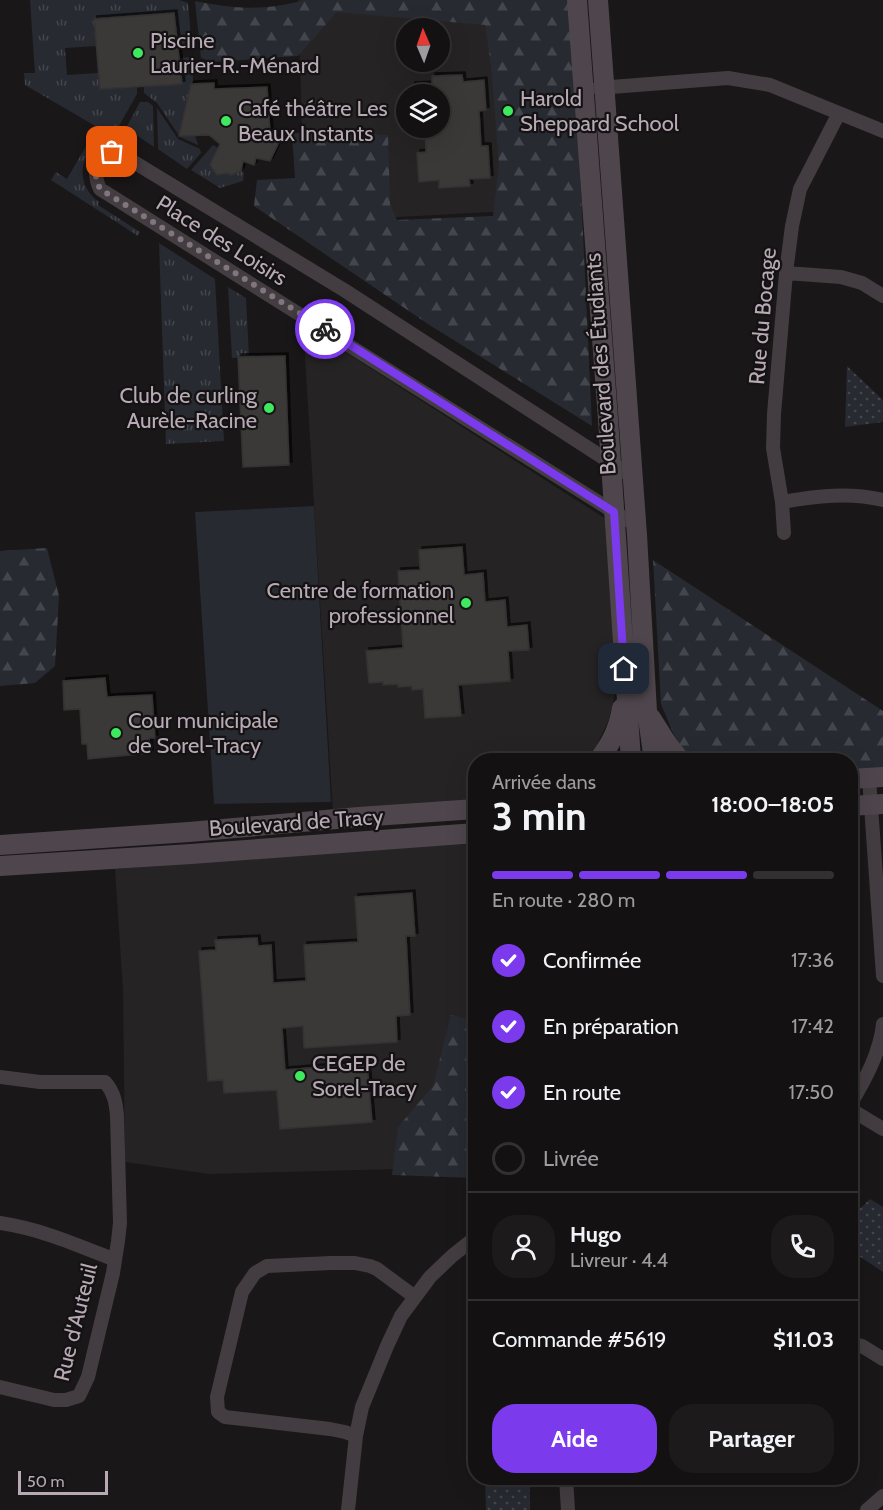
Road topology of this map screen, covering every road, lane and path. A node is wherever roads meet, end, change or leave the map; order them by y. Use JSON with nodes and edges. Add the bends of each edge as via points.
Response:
{"nodes":[{"id":1,"x":577,"y":0,"type":"edge"},
{"id":2,"x":598,"y":0,"type":"edge"},
{"id":3,"x":605,"y":87,"type":"junction"},
{"id":4,"x":583,"y":89,"type":"junction"},
{"id":5,"x":839,"y":113,"type":"junction"},
{"id":6,"x":883,"y":131,"type":"edge"},
{"id":7,"x":786,"y":273,"type":"junction"},
{"id":8,"x":883,"y":296,"type":"edge"},
{"id":9,"x":611,"y":463,"type":"junction"},
{"id":10,"x":633,"y":477,"type":"junction"},
{"id":11,"x":883,"y":500,"type":"edge"},
{"id":12,"x":782,"y":501,"type":"junction"},
{"id":13,"x":614,"y":512,"type":"junction"},
{"id":14,"x":636,"y":525,"type":"junction"},
{"id":15,"x":784,"y":533,"type":"dead end"},
{"id":16,"x":625,"y":690,"type":"junction"},
{"id":17,"x":647,"y":711,"type":"junction"},
{"id":18,"x":604,"y":753,"type":"edge"},
{"id":19,"x":630,"y":753,"type":"edge"},
{"id":20,"x":653,"y":753,"type":"edge"},
{"id":21,"x":674,"y":753,"type":"edge"},
{"id":22,"x":868,"y":778,"type":"edge"},
{"id":23,"x":878,"y":804,"type":"edge"},
{"id":24,"x":858,"y":805,"type":"edge"},
{"id":25,"x":468,"y":810,"type":"edge"},
{"id":26,"x":447,"y":811,"type":"junction"},
{"id":27,"x":468,"y":832,"type":"edge"},
{"id":28,"x":468,"y":833,"type":"edge"},
{"id":29,"x":142,"y":836,"type":"junction"},
{"id":30,"x":0,"y":845,"type":"edge"},
{"id":31,"x":132,"y":858,"type":"junction"},
{"id":32,"x":0,"y":866,"type":"edge"},
{"id":33,"x":883,"y":976,"type":"edge"},
{"id":34,"x":883,"y":1024,"type":"edge"},
{"id":35,"x":0,"y":1077,"type":"edge"},
{"id":36,"x":858,"y":1092,"type":"edge"},
{"id":37,"x":858,"y":1113,"type":"edge"},
{"id":38,"x":883,"y":1130,"type":"edge"},
{"id":39,"x":0,"y":1223,"type":"edge"},
{"id":40,"x":468,"y":1243,"type":"edge"},
{"id":41,"x":115,"y":1260,"type":"junction"},
{"id":42,"x":415,"y":1297,"type":"junction"},
{"id":43,"x":858,"y":1345,"type":"edge"},
{"id":44,"x":883,"y":1359,"type":"edge"},
{"id":45,"x":0,"y":1387,"type":"edge"},
{"id":46,"x":356,"y":1436,"type":"junction"},
{"id":47,"x":566,"y":1485,"type":"edge"},
{"id":48,"x":883,"y":1496,"type":"edge"},
{"id":49,"x":348,"y":1510,"type":"edge"},
{"id":50,"x":568,"y":1510,"type":"edge"},
{"id":51,"x":867,"y":1510,"type":"edge"}],
"edges":[{"from":1,"to":4,"type":"street","name":"Boulevard des Étudiants"},
{"from":2,"to":3,"type":"street","name":"Boulevard des Étudiants"},
{"from":3,"to":4,"type":"street"},
{"from":3,"to":5,"type":"street","via":[[728,78],[770,85]]},
{"from":3,"to":10,"type":"street","name":"Boulevard des Étudiants"},
{"from":4,"to":9,"type":"street","name":"Boulevard des Étudiants"},
{"from":5,"to":6,"type":"street"},
{"from":5,"to":7,"type":"street","name":"Rue du Bocage","via":[[800,189]]},
{"from":7,"to":8,"type":"street","via":[[841,277],[862,283]]},
{"from":7,"to":12,"type":"street","name":"Rue du Bocage","via":[[773,448]]},
{"from":9,"to":10,"type":"street","name":"Place des Loisirs"},
{"from":9,"to":13,"type":"street","name":"Boulevard des Étudiants"},
{"from":9,"to":13,"type":"street","name":"Place des Loisirs","via":[[344,290],[119,153],[105,154],[97,164],[100,189]]},
{"from":10,"to":14,"type":"street","name":"Boulevard des Étudiants"},
{"from":11,"to":12,"type":"street","via":[[836,495]]},
{"from":12,"to":15,"type":"street","name":"Rue du Bocage"},
{"from":13,"to":14,"type":"street","name":"Place des Loisirs"},
{"from":13,"to":16,"type":"street","name":"Boulevard des Étudiants"},
{"from":14,"to":17,"type":"street","name":"Boulevard des Étudiants"},
{"from":16,"to":18,"type":"street","via":[[616,730]]},
{"from":16,"to":19,"type":"street","name":"Boulevard des Étudiants"},
{"from":17,"to":20,"type":"street","name":"Boulevard des Étudiants"},
{"from":17,"to":21,"type":"street"},
{"from":22,"to":23,"type":"street"},
{"from":23,"to":24,"type":"street"},
{"from":23,"to":33,"type":"street"},
{"from":25,"to":26,"type":"street","name":"Boulevard de Tracy"},
{"from":26,"to":27,"type":"street","name":"Boulevard de Tracy"},
{"from":26,"to":29,"type":"street","name":"Boulevard de Tracy"},
{"from":28,"to":31,"type":"street","name":"Boulevard de Tracy"},
{"from":29,"to":30,"type":"street","name":"Boulevard de Tracy"},
{"from":29,"to":31,"type":"street"},
{"from":31,"to":32,"type":"street","name":"Boulevard de Tracy"},
{"from":34,"to":36,"type":"street"},
{"from":35,"to":41,"type":"street","via":[[40,1082],[105,1082],[111,1089],[117,1116],[120,1223]]},
{"from":37,"to":38,"type":"street"},
{"from":39,"to":41,"type":"street","name":"Rue d'Auteuil","via":[[58,1237]]},
{"from":40,"to":42,"type":"street","via":[[430,1277]]},
{"from":41,"to":45,"type":"street","name":"Rue d'Auteuil","via":[[88,1377],[79,1396],[54,1400]]},
{"from":42,"to":46,"type":"street","via":[[387,1346],[362,1407]]},
{"from":42,"to":46,"type":"street","via":[[377,1269],[344,1263],[267,1266],[255,1273],[242,1292],[217,1397],[218,1412],[225,1417],[330,1429]]},
{"from":43,"to":44,"type":"street"},
{"from":46,"to":49,"type":"street"},
{"from":47,"to":50,"type":"street"},
{"from":48,"to":51,"type":"street"}]}
